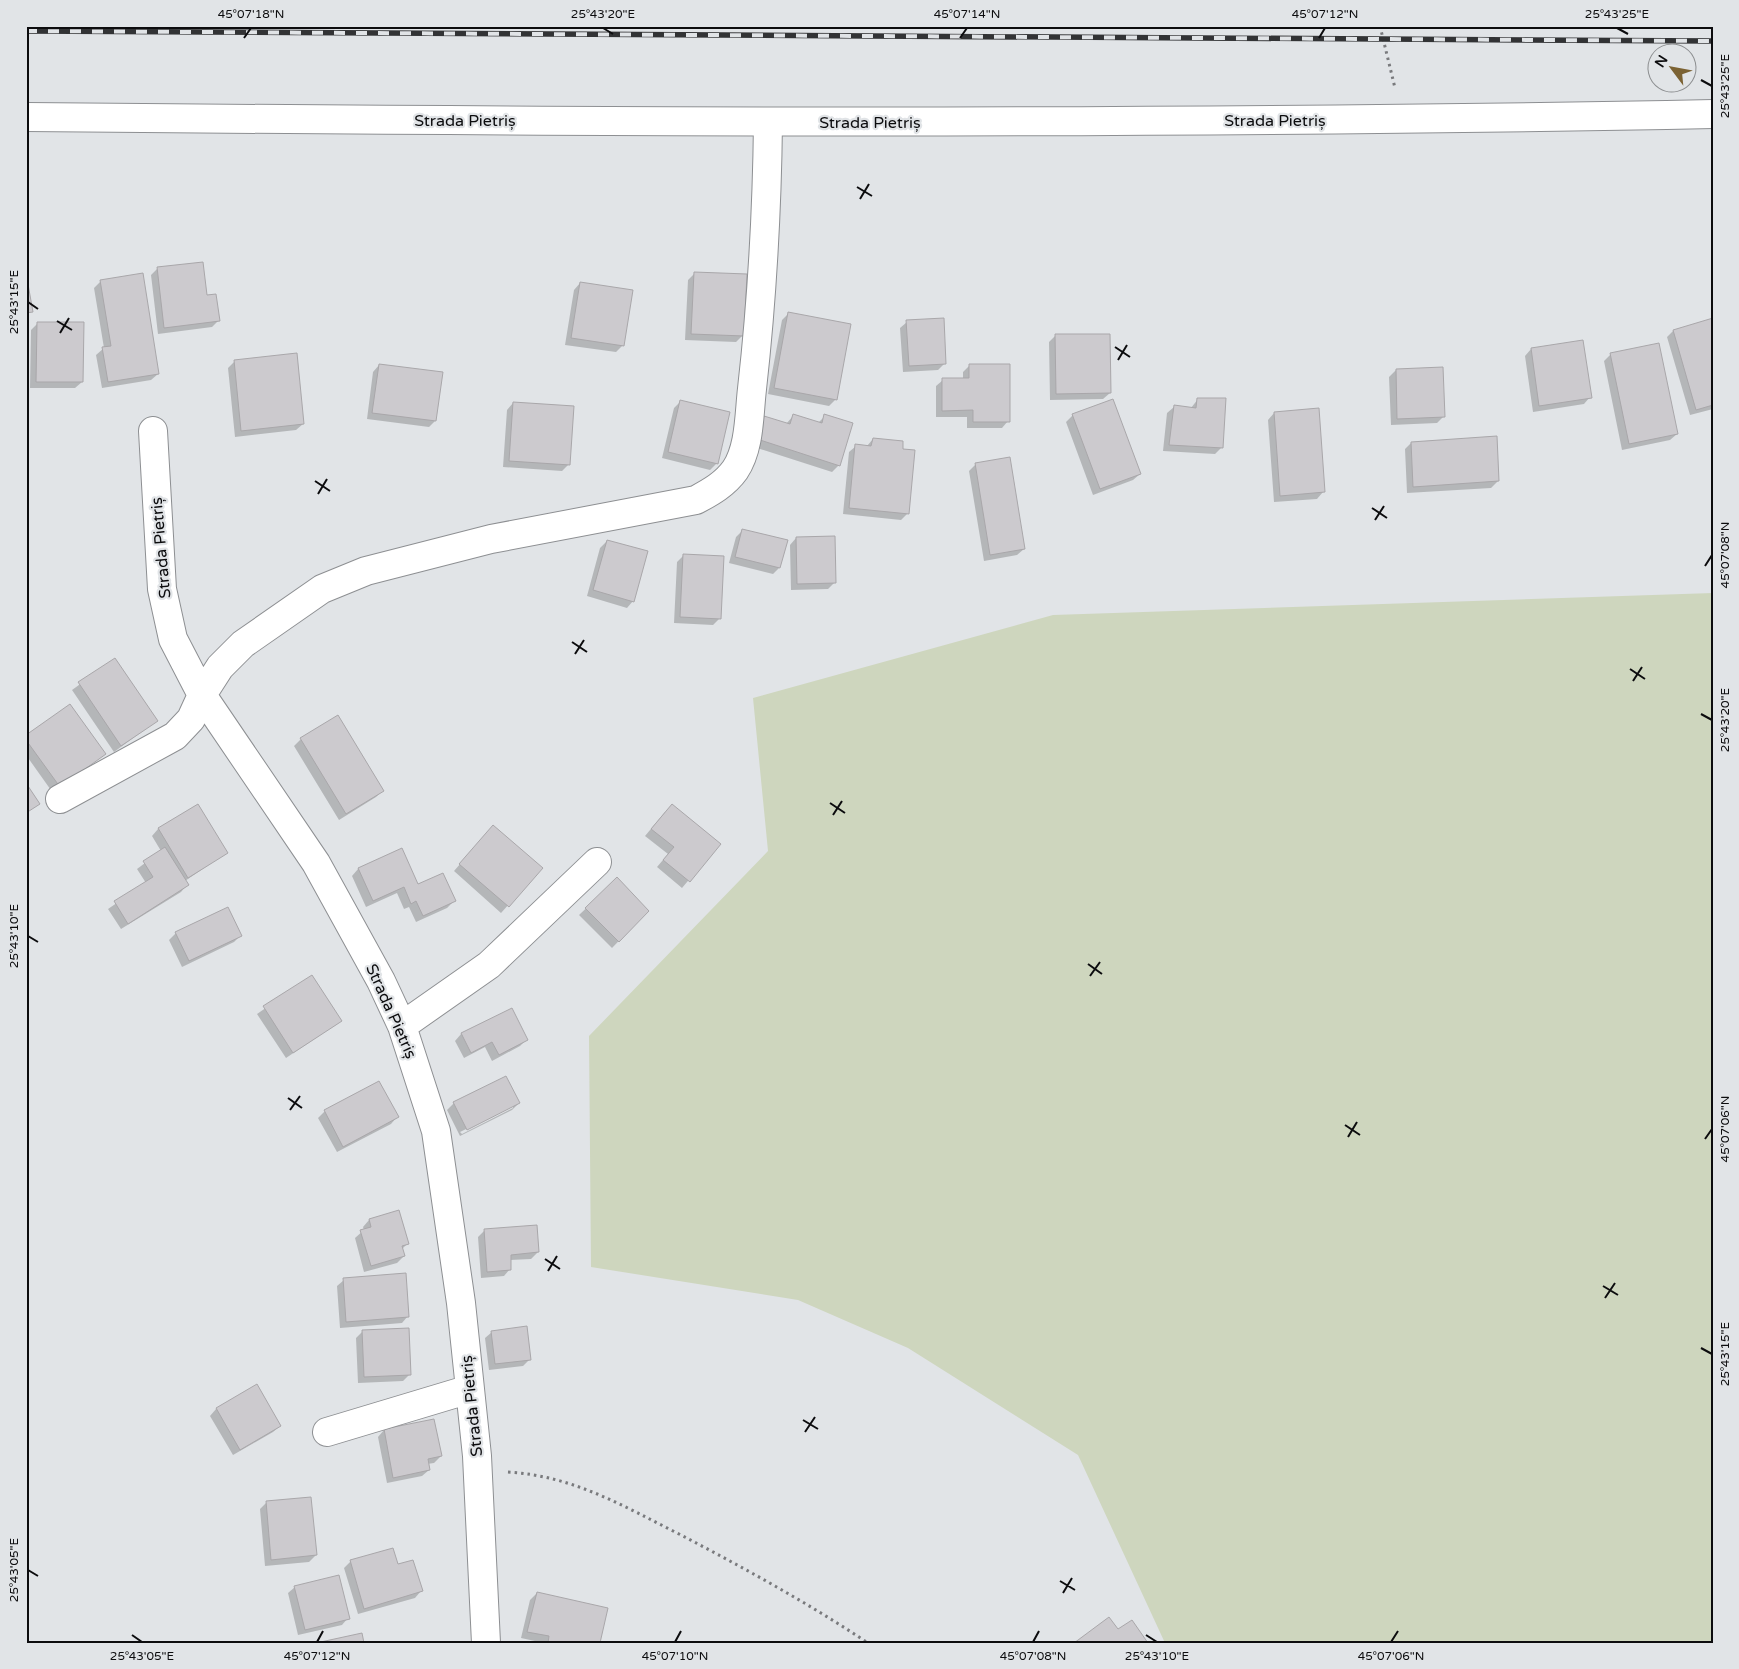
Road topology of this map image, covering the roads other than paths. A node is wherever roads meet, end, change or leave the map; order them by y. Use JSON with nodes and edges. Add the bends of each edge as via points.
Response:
{"nodes":[{"id":1,"x":1713,"y":114,"type":"edge"},
{"id":2,"x":26,"y":116,"type":"edge"},
{"id":3,"x":768,"y":122,"type":"junction"},
{"id":4,"x":152,"y":431,"type":"dead end"},
{"id":5,"x":202,"y":695,"type":"junction"},
{"id":6,"x":60,"y":799,"type":"dead end"},
{"id":7,"x":597,"y":862,"type":"dead end"},
{"id":8,"x":402,"y":1026,"type":"junction"},
{"id":9,"x":470,"y":1389,"type":"junction"},
{"id":10,"x":327,"y":1432,"type":"dead end"},
{"id":11,"x":486,"y":1643,"type":"edge"}],
"edges":[{"from":1,"to":3,"type":"street","name":"Strada Pietriș","via":[[1402,120]]},
{"from":2,"to":3,"type":"street","name":"Strada Pietriș"},
{"from":3,"to":5,"type":"street","via":[[768,190],[758,338],[746,445],[736,470],[717,490],[696,500],[492,540],[348,578],[322,589],[243,644],[220,667]]},
{"from":4,"to":5,"type":"street","name":"Strada Pietriș","via":[[162,590],[173,639]]},
{"from":5,"to":6,"type":"street","via":[[191,720],[175,736]]},
{"from":5,"to":8,"type":"street","name":"Strada Pietriș","via":[[316,863],[382,980]]},
{"from":7,"to":8,"type":"street","via":[[490,964]]},
{"from":8,"to":9,"type":"street","name":"Strada Pietriș","via":[[436,1131],[459,1284]]},
{"from":9,"to":10,"type":"street"},
{"from":9,"to":11,"type":"street","name":"Strada Pietriș"}]}
